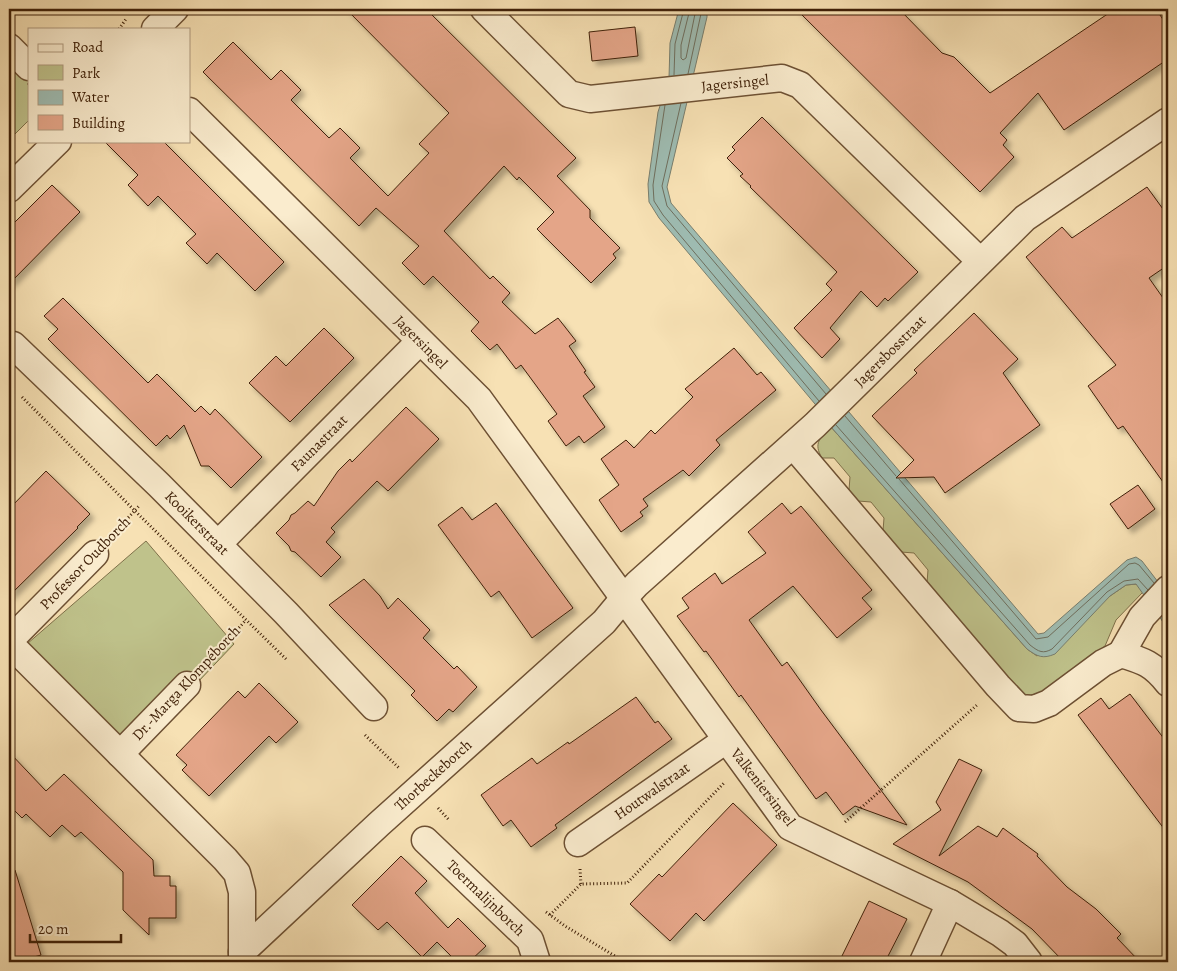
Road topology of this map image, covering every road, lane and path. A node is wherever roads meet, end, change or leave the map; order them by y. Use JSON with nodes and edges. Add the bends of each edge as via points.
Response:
{"nodes":[{"id":1,"x":175,"y":9,"type":"edge"},
{"id":2,"x":484,"y":9,"type":"edge"},
{"id":3,"x":156,"y":28,"type":"edge"},
{"id":4,"x":9,"y":47,"type":"edge"},
{"id":5,"x":28,"y":66,"type":"edge"},
{"id":6,"x":190,"y":112,"type":"edge"},
{"id":7,"x":1168,"y":121,"type":"edge"},
{"id":8,"x":57,"y":142,"type":"edge"},
{"id":9,"x":9,"y":189,"type":"edge"},
{"id":10,"x":980,"y":261,"type":"junction"},
{"id":11,"x":420,"y":341,"type":"junction"},
{"id":12,"x":13,"y":345,"type":"dead end"},
{"id":13,"x":793,"y":445,"type":"junction"},
{"id":14,"x":160,"y":485,"type":"junction"},
{"id":15,"x":218,"y":544,"type":"junction"},
{"id":16,"x":95,"y":554,"type":"joint"},
{"id":17,"x":1168,"y":589,"type":"edge"},
{"id":18,"x":624,"y":598,"type":"junction"},
{"id":19,"x":286,"y":613,"type":"junction"},
{"id":20,"x":9,"y":642,"type":"edge"},
{"id":21,"x":1121,"y":654,"type":"junction"},
{"id":22,"x":1168,"y":683,"type":"edge"},
{"id":23,"x":187,"y":686,"type":"joint"},
{"id":24,"x":998,"y":686,"type":"junction"},
{"id":25,"x":374,"y":707,"type":"dead end"},
{"id":26,"x":726,"y":740,"type":"junction"},
{"id":27,"x":120,"y":754,"type":"junction"},
{"id":28,"x":702,"y":756,"type":"junction"},
{"id":29,"x":425,"y":840,"type":"dead end"},
{"id":30,"x":822,"y":842,"type":"junction"},
{"id":31,"x":578,"y":843,"type":"dead end"},
{"id":32,"x":950,"y":903,"type":"junction"},
{"id":33,"x":550,"y":915,"type":"dead end"},
{"id":34,"x":242,"y":957,"type":"edge"},
{"id":35,"x":537,"y":962,"type":"edge"},
{"id":36,"x":922,"y":962,"type":"edge"},
{"id":37,"x":1029,"y":962,"type":"edge"}],
"edges":[{"from":1,"to":3,"type":"street"},
{"from":2,"to":10,"type":"street","name":"Jagersingel","via":[[570,94],[590,99],[782,78],[800,85]]},
{"from":4,"to":5,"type":"street"},
{"from":6,"to":11,"type":"street","name":"Jagersingel"},
{"from":7,"to":10,"type":"street","name":"Jagersbosstraat","via":[[1024,218]]},
{"from":8,"to":9,"type":"street"},
{"from":10,"to":13,"type":"street","name":"Jagersbosstraat"},
{"from":11,"to":15,"type":"street","name":"Faunastraat"},
{"from":11,"to":18,"type":"street","name":"Jagersingel","via":[[479,399]]},
{"from":12,"to":14,"type":"street","name":"Kooikerstraat"},
{"from":13,"to":18,"type":"street","name":"Jagersbosstraat"},
{"from":13,"to":24,"type":"street"},
{"from":14,"to":15,"type":"street","name":"Kooikerstraat"},
{"from":14,"to":16,"type":"path","name":"Professor Oudborch"},
{"from":15,"to":19,"type":"street","name":"Kooikerstraat"},
{"from":16,"to":20,"type":"street","name":"Professor Oudborch"},
{"from":17,"to":21,"type":"street","via":[[1142,616]]},
{"from":18,"to":26,"type":"street","name":"Valkeniersingel"},
{"from":18,"to":34,"type":"street","name":"Thorbeckeborch","via":[[604,622],[379,824]]},
{"from":19,"to":23,"type":"path","name":"Dr.-Marga Klompéborch","via":[[246,620]]},
{"from":19,"to":25,"type":"street","name":"Kooikerstraat"},
{"from":20,"to":27,"type":"street","name":"Thorbeckeborch"},
{"from":21,"to":22,"type":"street","via":[[1147,662]]},
{"from":21,"to":24,"type":"street","via":[[1103,663],[1049,704],[1034,709],[1019,708]]},
{"from":23,"to":27,"type":"street","name":"Dr.-Marga Klompéborch"},
{"from":24,"to":30,"type":"path"},
{"from":26,"to":28,"type":"street","name":"Houtwalstraat"},
{"from":26,"to":30,"type":"street","name":"Valkeniersingel","via":[[790,827]]},
{"from":27,"to":34,"type":"street","name":"Thorbeckeborch","via":[[237,873],[242,892]]},
{"from":28,"to":31,"type":"street","name":"Houtwalstraat"},
{"from":28,"to":33,"type":"path","via":[[725,783],[627,883],[581,884]]},
{"from":29,"to":35,"type":"street","name":"Toermalijnborch","via":[[530,940]]},
{"from":30,"to":32,"type":"street","name":"Valkeniersingel"},
{"from":32,"to":36,"type":"street"},
{"from":32,"to":37,"type":"street","name":"Valkeniersingel","via":[[1007,938]]}]}
